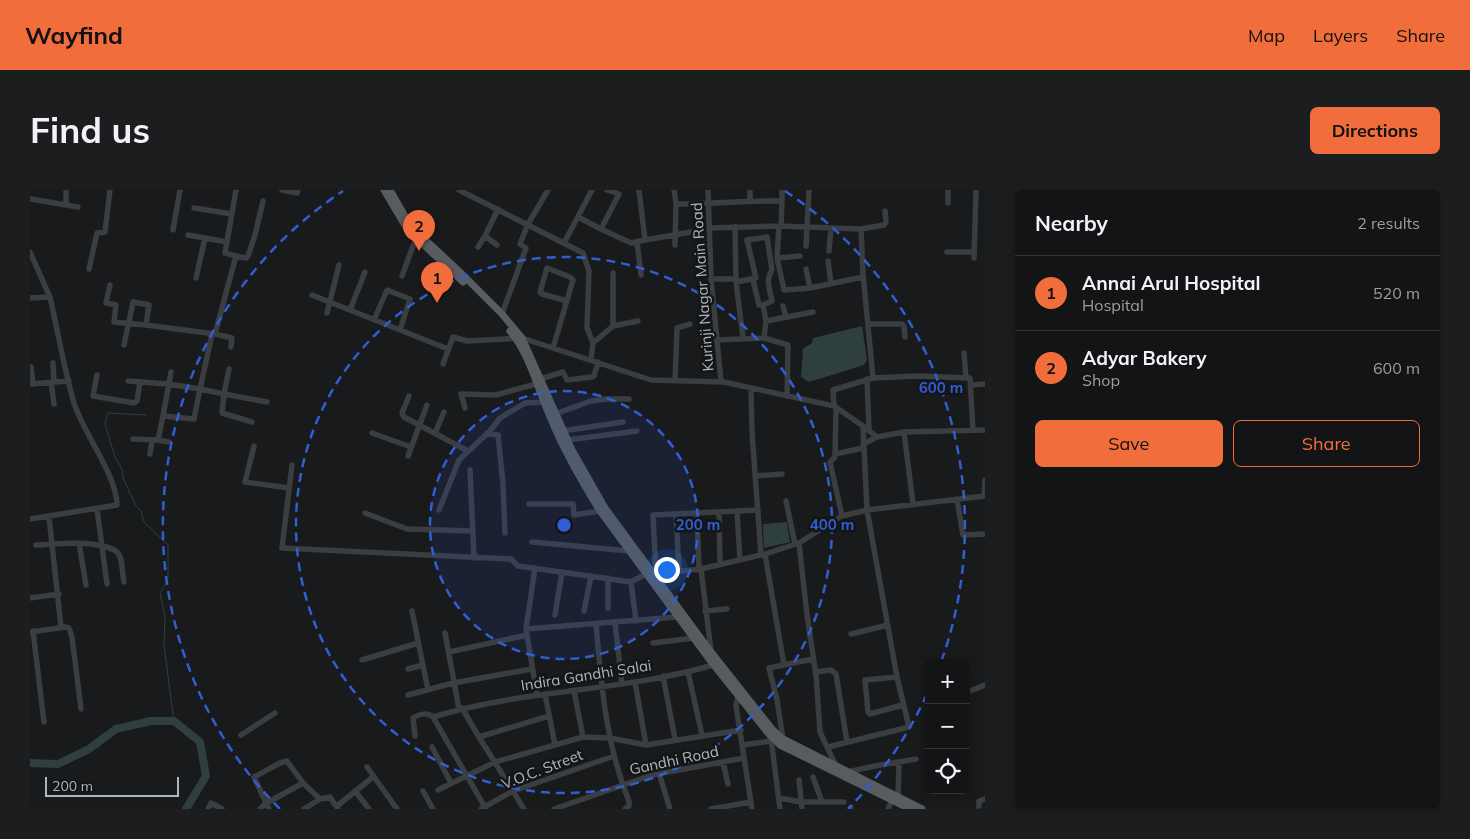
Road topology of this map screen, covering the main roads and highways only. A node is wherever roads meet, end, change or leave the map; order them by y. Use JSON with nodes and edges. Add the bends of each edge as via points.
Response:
{"nodes":[{"id":1,"x":390,"y":191,"type":"edge"},
{"id":2,"x":519,"y":338,"type":"junction"},
{"id":3,"x":546,"y":402,"type":"junction"},
{"id":4,"x":652,"y":574,"type":"junction"},
{"id":5,"x":716,"y":663,"type":"junction"},
{"id":6,"x":740,"y":694,"type":"junction"},
{"id":7,"x":895,"y":799,"type":"junction"},
{"id":8,"x":910,"y":809,"type":"edge"},
{"id":9,"x":922,"y":809,"type":"edge"}],
"edges":[{"from":1,"to":2,"type":"main road","via":[[416,231],[502,314]]},
{"from":1,"to":2,"type":"main road","via":[[407,229]]},
{"from":2,"to":3,"type":"main road"},
{"from":3,"to":4,"type":"main road","via":[[605,508]]},
{"from":3,"to":4,"type":"main road","via":[[572,462],[600,511],[629,551]]},
{"from":4,"to":5,"type":"main road"},
{"from":4,"to":5,"type":"main road","via":[[677,617]]},
{"from":5,"to":6,"type":"main road"},
{"from":6,"to":7,"type":"main road","via":[[783,739]]},
{"from":6,"to":7,"type":"main road","via":[[780,745]]},
{"from":7,"to":8,"type":"main road"},
{"from":7,"to":9,"type":"main road"}]}
